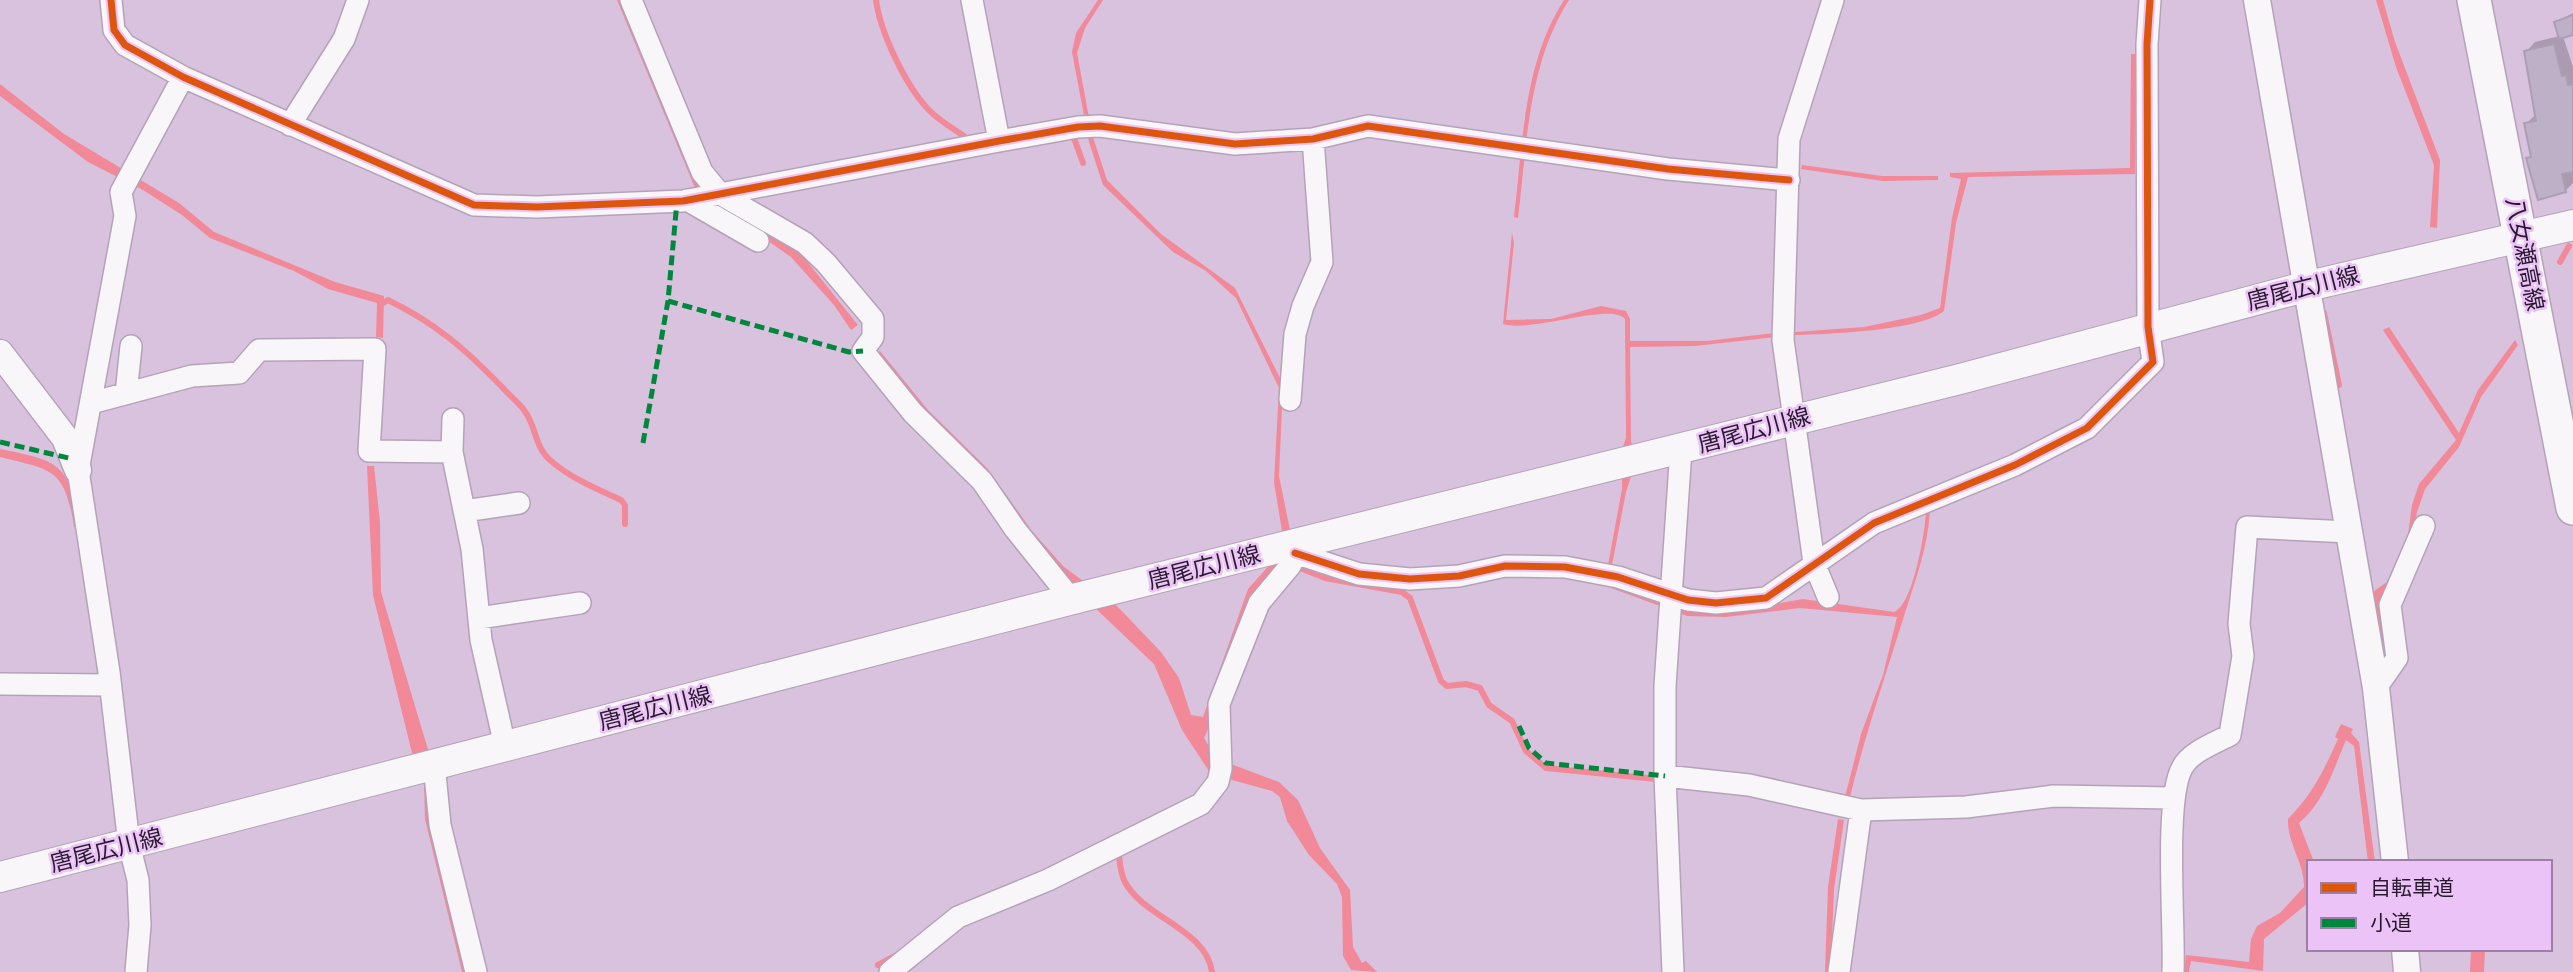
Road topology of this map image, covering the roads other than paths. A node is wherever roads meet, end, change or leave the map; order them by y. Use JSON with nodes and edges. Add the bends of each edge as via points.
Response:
{"nodes":[{"id":1,"x":111,"y":0,"type":"edge"},
{"id":2,"x":358,"y":0,"type":"edge"},
{"id":3,"x":631,"y":0,"type":"edge"},
{"id":4,"x":972,"y":0,"type":"edge"},
{"id":5,"x":1833,"y":0,"type":"edge"},
{"id":6,"x":2150,"y":0,"type":"edge"},
{"id":7,"x":2257,"y":0,"type":"edge"},
{"id":8,"x":2474,"y":0,"type":"edge"},
{"id":9,"x":183,"y":77,"type":"junction"},
{"id":10,"x":290,"y":125,"type":"junction"},
{"id":11,"x":1313,"y":139,"type":"junction"},
{"id":12,"x":999,"y":141,"type":"junction"},
{"id":13,"x":1789,"y":180,"type":"junction"},
{"id":14,"x":720,"y":194,"type":"junction"},
{"id":15,"x":687,"y":200,"type":"junction"},
{"id":16,"x":2573,"y":225,"type":"edge"},
{"id":17,"x":2521,"y":235,"type":"junction"},
{"id":18,"x":758,"y":241,"type":"dead end"},
{"id":19,"x":2308,"y":286,"type":"junction"},
{"id":20,"x":2148,"y":327,"type":"junction"},
{"id":21,"x":131,"y":346,"type":"dead end"},
{"id":22,"x":0,"y":353,"type":"edge"},
{"id":23,"x":126,"y":394,"type":"junction"},
{"id":24,"x":1290,"y":400,"type":"dead end"},
{"id":25,"x":91,"y":403,"type":"junction"},
{"id":26,"x":453,"y":419,"type":"dead end"},
{"id":27,"x":1793,"y":420,"type":"junction"},
{"id":28,"x":1681,"y":449,"type":"junction"},
{"id":29,"x":452,"y":452,"type":"junction"},
{"id":30,"x":78,"y":470,"type":"junction"},
{"id":31,"x":519,"y":503,"type":"dead end"},
{"id":32,"x":2573,"y":508,"type":"edge"},
{"id":33,"x":464,"y":511,"type":"junction"},
{"id":34,"x":2424,"y":526,"type":"dead end"},
{"id":35,"x":2349,"y":532,"type":"junction"},
{"id":36,"x":1293,"y":547,"type":"junction"},
{"id":37,"x":1814,"y":563,"type":"junction"},
{"id":38,"x":1085,"y":596,"type":"junction"},
{"id":39,"x":1828,"y":597,"type":"dead end"},
{"id":40,"x":580,"y":603,"type":"dead end"},
{"id":41,"x":1670,"y":603,"type":"junction"},
{"id":42,"x":479,"y":618,"type":"junction"},
{"id":43,"x":0,"y":684,"type":"edge"},
{"id":44,"x":110,"y":685,"type":"junction"},
{"id":45,"x":2376,"y":688,"type":"junction"},
{"id":46,"x":505,"y":746,"type":"junction"},
{"id":47,"x":428,"y":766,"type":"junction"},
{"id":48,"x":1665,"y":776,"type":"junction"},
{"id":49,"x":2173,"y":798,"type":"junction"},
{"id":50,"x":1861,"y":810,"type":"junction"},
{"id":51,"x":129,"y":844,"type":"junction"},
{"id":52,"x":2395,"y":860,"type":"edge"},
{"id":53,"x":0,"y":877,"type":"edge"},
{"id":54,"x":2405,"y":951,"type":"edge"},
{"id":55,"x":136,"y":972,"type":"edge"},
{"id":56,"x":476,"y":972,"type":"edge"},
{"id":57,"x":890,"y":972,"type":"edge"},
{"id":58,"x":1673,"y":972,"type":"edge"},
{"id":59,"x":1839,"y":972,"type":"edge"},
{"id":60,"x":2173,"y":972,"type":"edge"},
{"id":61,"x":2407,"y":972,"type":"edge"}],
"edges":[{"from":1,"to":9,"type":"street","via":[[114,30],[125,45]]},
{"from":2,"to":10,"type":"street","via":[[344,39]]},
{"from":3,"to":14,"type":"street","via":[[702,172]]},
{"from":4,"to":12,"type":"street"},
{"from":5,"to":13,"type":"street","via":[[1789,139]]},
{"from":6,"to":20,"type":"street"},
{"from":7,"to":19,"type":"street"},
{"from":8,"to":17,"type":"main road","name":"八女瀬高線"},
{"from":9,"to":10,"type":"street"},
{"from":9,"to":25,"type":"street","via":[[121,192],[125,216]]},
{"from":10,"to":15,"type":"street","via":[[474,205]]},
{"from":11,"to":12,"type":"street","via":[[1235,144],[1100,126]]},
{"from":11,"to":13,"type":"street","via":[[1368,126],[1668,169]]},
{"from":11,"to":24,"type":"street","via":[[1322,262],[1295,334]]},
{"from":12,"to":14,"type":"street"},
{"from":13,"to":27,"type":"street","via":[[1783,340]]},
{"from":14,"to":15,"type":"street"},
{"from":14,"to":38,"type":"street","via":[[805,243],[826,263],[873,319],[873,337],[863,351],[913,413],[982,481],[1015,529]]},
{"from":15,"to":18,"type":"street"},
{"from":16,"to":17,"type":"main road","name":"唐尾広川線"},
{"from":17,"to":19,"type":"main road","name":"唐尾広川線"},
{"from":17,"to":32,"type":"main road","name":"八女瀬高線"},
{"from":19,"to":20,"type":"main road","name":"唐尾広川線"},
{"from":19,"to":35,"type":"street"},
{"from":20,"to":27,"type":"main road","name":"唐尾広川線"},
{"from":20,"to":37,"type":"street","via":[[2153,362],[2087,428],[2015,464],[1874,523]]},
{"from":21,"to":23,"type":"street"},
{"from":22,"to":30,"type":"street","via":[[65,438]]},
{"from":23,"to":25,"type":"street"},
{"from":23,"to":29,"type":"street","via":[[192,376],[239,373],[259,350],[375,349],[369,451]]},
{"from":25,"to":30,"type":"street"},
{"from":26,"to":29,"type":"street"},
{"from":27,"to":28,"type":"main road","name":"唐尾広川線"},
{"from":27,"to":37,"type":"street"},
{"from":28,"to":36,"type":"main road","name":"唐尾広川線"},
{"from":28,"to":41,"type":"street"},
{"from":29,"to":33,"type":"street"},
{"from":30,"to":44,"type":"street"},
{"from":31,"to":33,"type":"street"},
{"from":33,"to":42,"type":"street"},
{"from":34,"to":45,"type":"street","via":[[2390,606],[2397,658]]},
{"from":35,"to":45,"type":"street"},
{"from":35,"to":49,"type":"street","via":[[2247,527],[2239,624],[2243,656],[2231,735],[2182,766]]},
{"from":36,"to":38,"type":"main road","name":"唐尾広川線"},
{"from":36,"to":41,"type":"street","via":[[1359,574],[1410,579],[1459,576],[1505,566],[1565,568],[1618,577]]},
{"from":36,"to":57,"type":"street","via":[[1290,566],[1259,603],[1219,704],[1219,778],[1201,804],[1048,880],[958,917]]},
{"from":37,"to":39,"type":"street"},
{"from":37,"to":41,"type":"street","via":[[1766,598]]},
{"from":38,"to":46,"type":"main road","name":"唐尾広川線"},
{"from":40,"to":42,"type":"street"},
{"from":41,"to":48,"type":"street"},
{"from":42,"to":46,"type":"street"},
{"from":43,"to":44,"type":"street"},
{"from":44,"to":51,"type":"street"},
{"from":45,"to":52,"type":"street"},
{"from":46,"to":47,"type":"main road","name":"唐尾広川線"},
{"from":47,"to":51,"type":"main road","name":"唐尾広川線"},
{"from":47,"to":56,"type":"street"},
{"from":48,"to":50,"type":"street","via":[[1749,785]]},
{"from":48,"to":58,"type":"street"},
{"from":49,"to":50,"type":"street","via":[[2054,796],[1966,807]]},
{"from":49,"to":60,"type":"street"},
{"from":50,"to":59,"type":"street"},
{"from":51,"to":53,"type":"main road","name":"唐尾広川線"},
{"from":51,"to":55,"type":"street","via":[[138,880]]},
{"from":54,"to":61,"type":"street"}]}
